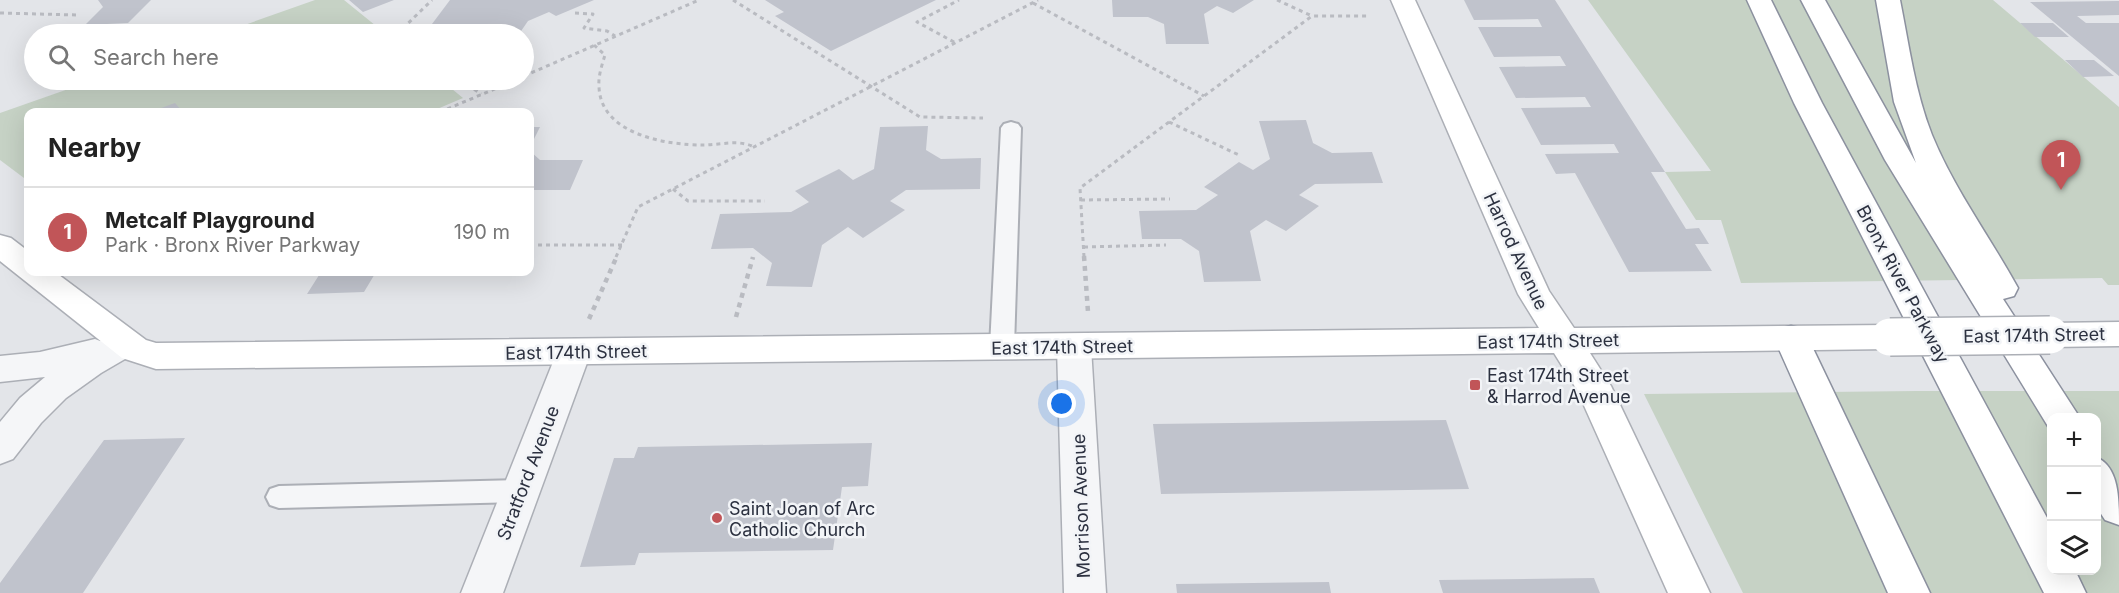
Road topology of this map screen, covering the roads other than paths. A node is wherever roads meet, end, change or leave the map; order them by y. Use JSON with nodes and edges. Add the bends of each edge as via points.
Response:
{"nodes":[{"id":1,"x":1403,"y":0,"type":"edge"},
{"id":2,"x":1759,"y":0,"type":"edge"},
{"id":3,"x":1813,"y":0,"type":"edge"},
{"id":4,"x":1888,"y":0,"type":"edge"},
{"id":5,"x":1011,"y":128,"type":"road end"},
{"id":6,"x":0,"y":245,"type":"edge"},
{"id":7,"x":24,"y":264,"type":"edge"},
{"id":8,"x":39,"y":276,"type":"edge"},
{"id":9,"x":2119,"y":334,"type":"edge"},
{"id":10,"x":1791,"y":338,"type":"junction"},
{"id":11,"x":1564,"y":340,"type":"junction"},
{"id":12,"x":126,"y":343,"type":"junction"},
{"id":13,"x":1082,"y":346,"type":"junction"},
{"id":14,"x":1002,"y":347,"type":"junction"},
{"id":15,"x":574,"y":352,"type":"junction"},
{"id":16,"x":0,"y":369,"type":"edge"},
{"id":17,"x":2059,"y":413,"type":"edge"},
{"id":18,"x":2066,"y":413,"type":"edge"},
{"id":19,"x":0,"y":449,"type":"edge"},
{"id":20,"x":2101,"y":479,"type":"edge"},
{"id":21,"x":521,"y":491,"type":"junction"},
{"id":22,"x":279,"y":497,"type":"dead end"},
{"id":23,"x":2119,"y":509,"type":"edge"},
{"id":24,"x":2047,"y":558,"type":"edge"},
{"id":25,"x":2056,"y":575,"type":"edge"},
{"id":26,"x":482,"y":593,"type":"edge"},
{"id":27,"x":1085,"y":593,"type":"edge"},
{"id":28,"x":1689,"y":593,"type":"edge"},
{"id":29,"x":1909,"y":593,"type":"edge"},
{"id":30,"x":2066,"y":593,"type":"edge"}],
"edges":[{"from":1,"to":11,"type":"main road","name":"Harrod Avenue","via":[[1534,294]]},
{"from":2,"to":24,"type":"main road","name":"Bronx River Parkway","via":[[1808,104]]},
{"from":3,"to":17,"type":"main road","via":[[1883,131],[1960,260]]},
{"from":4,"to":18,"type":"main road","via":[[1906,99],[1926,153],[1989,262]]},
{"from":5,"to":14,"type":"lane"},
{"from":6,"to":7,"type":"main road"},
{"from":8,"to":12,"type":"main road","name":"East 174th Street"},
{"from":9,"to":10,"type":"main road","name":"East 174th Street","bridge":true},
{"from":10,"to":11,"type":"main road","name":"East 174th Street"},
{"from":10,"to":29,"type":"main road"},
{"from":11,"to":13,"type":"main road","name":"East 174th Street"},
{"from":11,"to":28,"type":"main road","name":"Harrod Avenue","via":[[1593,386]]},
{"from":12,"to":15,"type":"main road","name":"East 174th Street","via":[[140,353],[156,356]]},
{"from":12,"to":16,"type":"street","via":[[60,361]]},
{"from":12,"to":19,"type":"street","via":[[56,387],[32,409]]},
{"from":13,"to":14,"type":"main road","name":"East 174th Street"},
{"from":13,"to":27,"type":"street","name":"Morrison Avenue"},
{"from":14,"to":15,"type":"main road","name":"East 174th Street"},
{"from":15,"to":21,"type":"street","name":"Stratford Avenue"},
{"from":20,"to":23,"type":"main road"},
{"from":21,"to":22,"type":"lane"},
{"from":21,"to":26,"type":"street","name":"Stratford Avenue"},
{"from":25,"to":30,"type":"main road","name":"Bronx River Parkway"}]}
